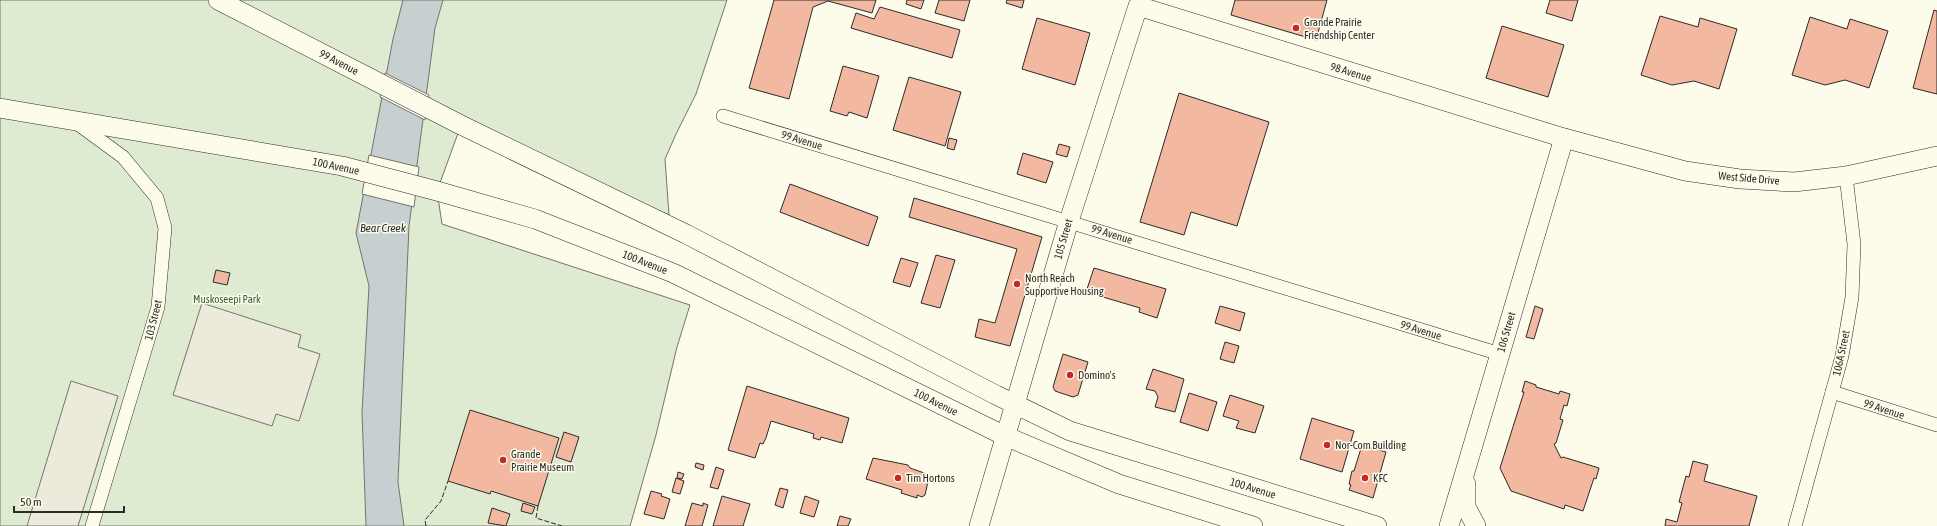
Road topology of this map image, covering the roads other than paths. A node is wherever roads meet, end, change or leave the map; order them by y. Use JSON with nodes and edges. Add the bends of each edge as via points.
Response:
{"nodes":[{"id":1,"x":218,"y":0,"type":"edge"},
{"id":2,"x":1139,"y":3,"type":"edge"},
{"id":3,"x":0,"y":108,"type":"edge"},
{"id":4,"x":723,"y":116,"type":"dead end"},
{"id":5,"x":74,"y":120,"type":"junction"},
{"id":6,"x":460,"y":125,"type":"joint"},
{"id":7,"x":1564,"y":138,"type":"junction"},
{"id":8,"x":1937,"y":156,"type":"edge"},
{"id":9,"x":1846,"y":176,"type":"junction"},
{"id":10,"x":1069,"y":221,"type":"junction"},
{"id":11,"x":1500,"y":354,"type":"junction"},
{"id":12,"x":1832,"y":392,"type":"junction"},
{"id":13,"x":1016,"y":405,"type":"junction"},
{"id":14,"x":1937,"y":426,"type":"edge"},
{"id":15,"x":1005,"y":436,"type":"junction"},
{"id":16,"x":1466,"y":468,"type":"junction"},
{"id":17,"x":92,"y":526,"type":"edge"},
{"id":18,"x":979,"y":526,"type":"edge"},
{"id":19,"x":1253,"y":526,"type":"edge"},
{"id":20,"x":1377,"y":526,"type":"edge"},
{"id":21,"x":1449,"y":526,"type":"edge"},
{"id":22,"x":1476,"y":526,"type":"edge"},
{"id":23,"x":1794,"y":526,"type":"edge"}],
"edges":[{"from":1,"to":6,"type":"main road","name":"99 Avenue"},
{"from":2,"to":7,"type":"main road","name":"98 Avenue"},
{"from":2,"to":10,"type":"main road","name":"105 Street"},
{"from":3,"to":5,"type":"main road","name":"100 Avenue"},
{"from":4,"to":10,"type":"street","name":"99 Avenue"},
{"from":5,"to":15,"type":"main road","name":"100 Avenue","via":[[342,166],[535,219],[673,273]]},
{"from":5,"to":17,"type":"street","name":"103 Street","via":[[123,157],[157,198],[165,228],[158,307]]},
{"from":6,"to":13,"type":"main road","name":"100 Avenue","via":[[686,234]]},
{"from":7,"to":9,"type":"main road","name":"West Side Drive","via":[[1685,171],[1740,179],[1794,182]]},
{"from":7,"to":11,"type":"main road","name":"106 Street"},
{"from":8,"to":9,"type":"main road","name":"West Side Drive"},
{"from":9,"to":12,"type":"street","name":"106A Street","via":[[1854,244],[1852,296],[1842,356]]},
{"from":10,"to":11,"type":"street","name":"99 Avenue"},
{"from":10,"to":13,"type":"main road","name":"105 Street"},
{"from":11,"to":16,"type":"main road","name":"106 Street"},
{"from":12,"to":14,"type":"street","name":"99 Avenue"},
{"from":12,"to":23,"type":"street","name":"106A Street"},
{"from":13,"to":15,"type":"main road","name":"105 Street"},
{"from":13,"to":20,"type":"main road","name":"100 Avenue","via":[[1070,431]]},
{"from":15,"to":18,"type":"main road","name":"105 Street"},
{"from":15,"to":19,"type":"main road","name":"100 Avenue","via":[[1119,484]]},
{"from":16,"to":21,"type":"main road","name":"106 Street"},
{"from":16,"to":22,"type":"main road","via":[[1466,507]]}]}
